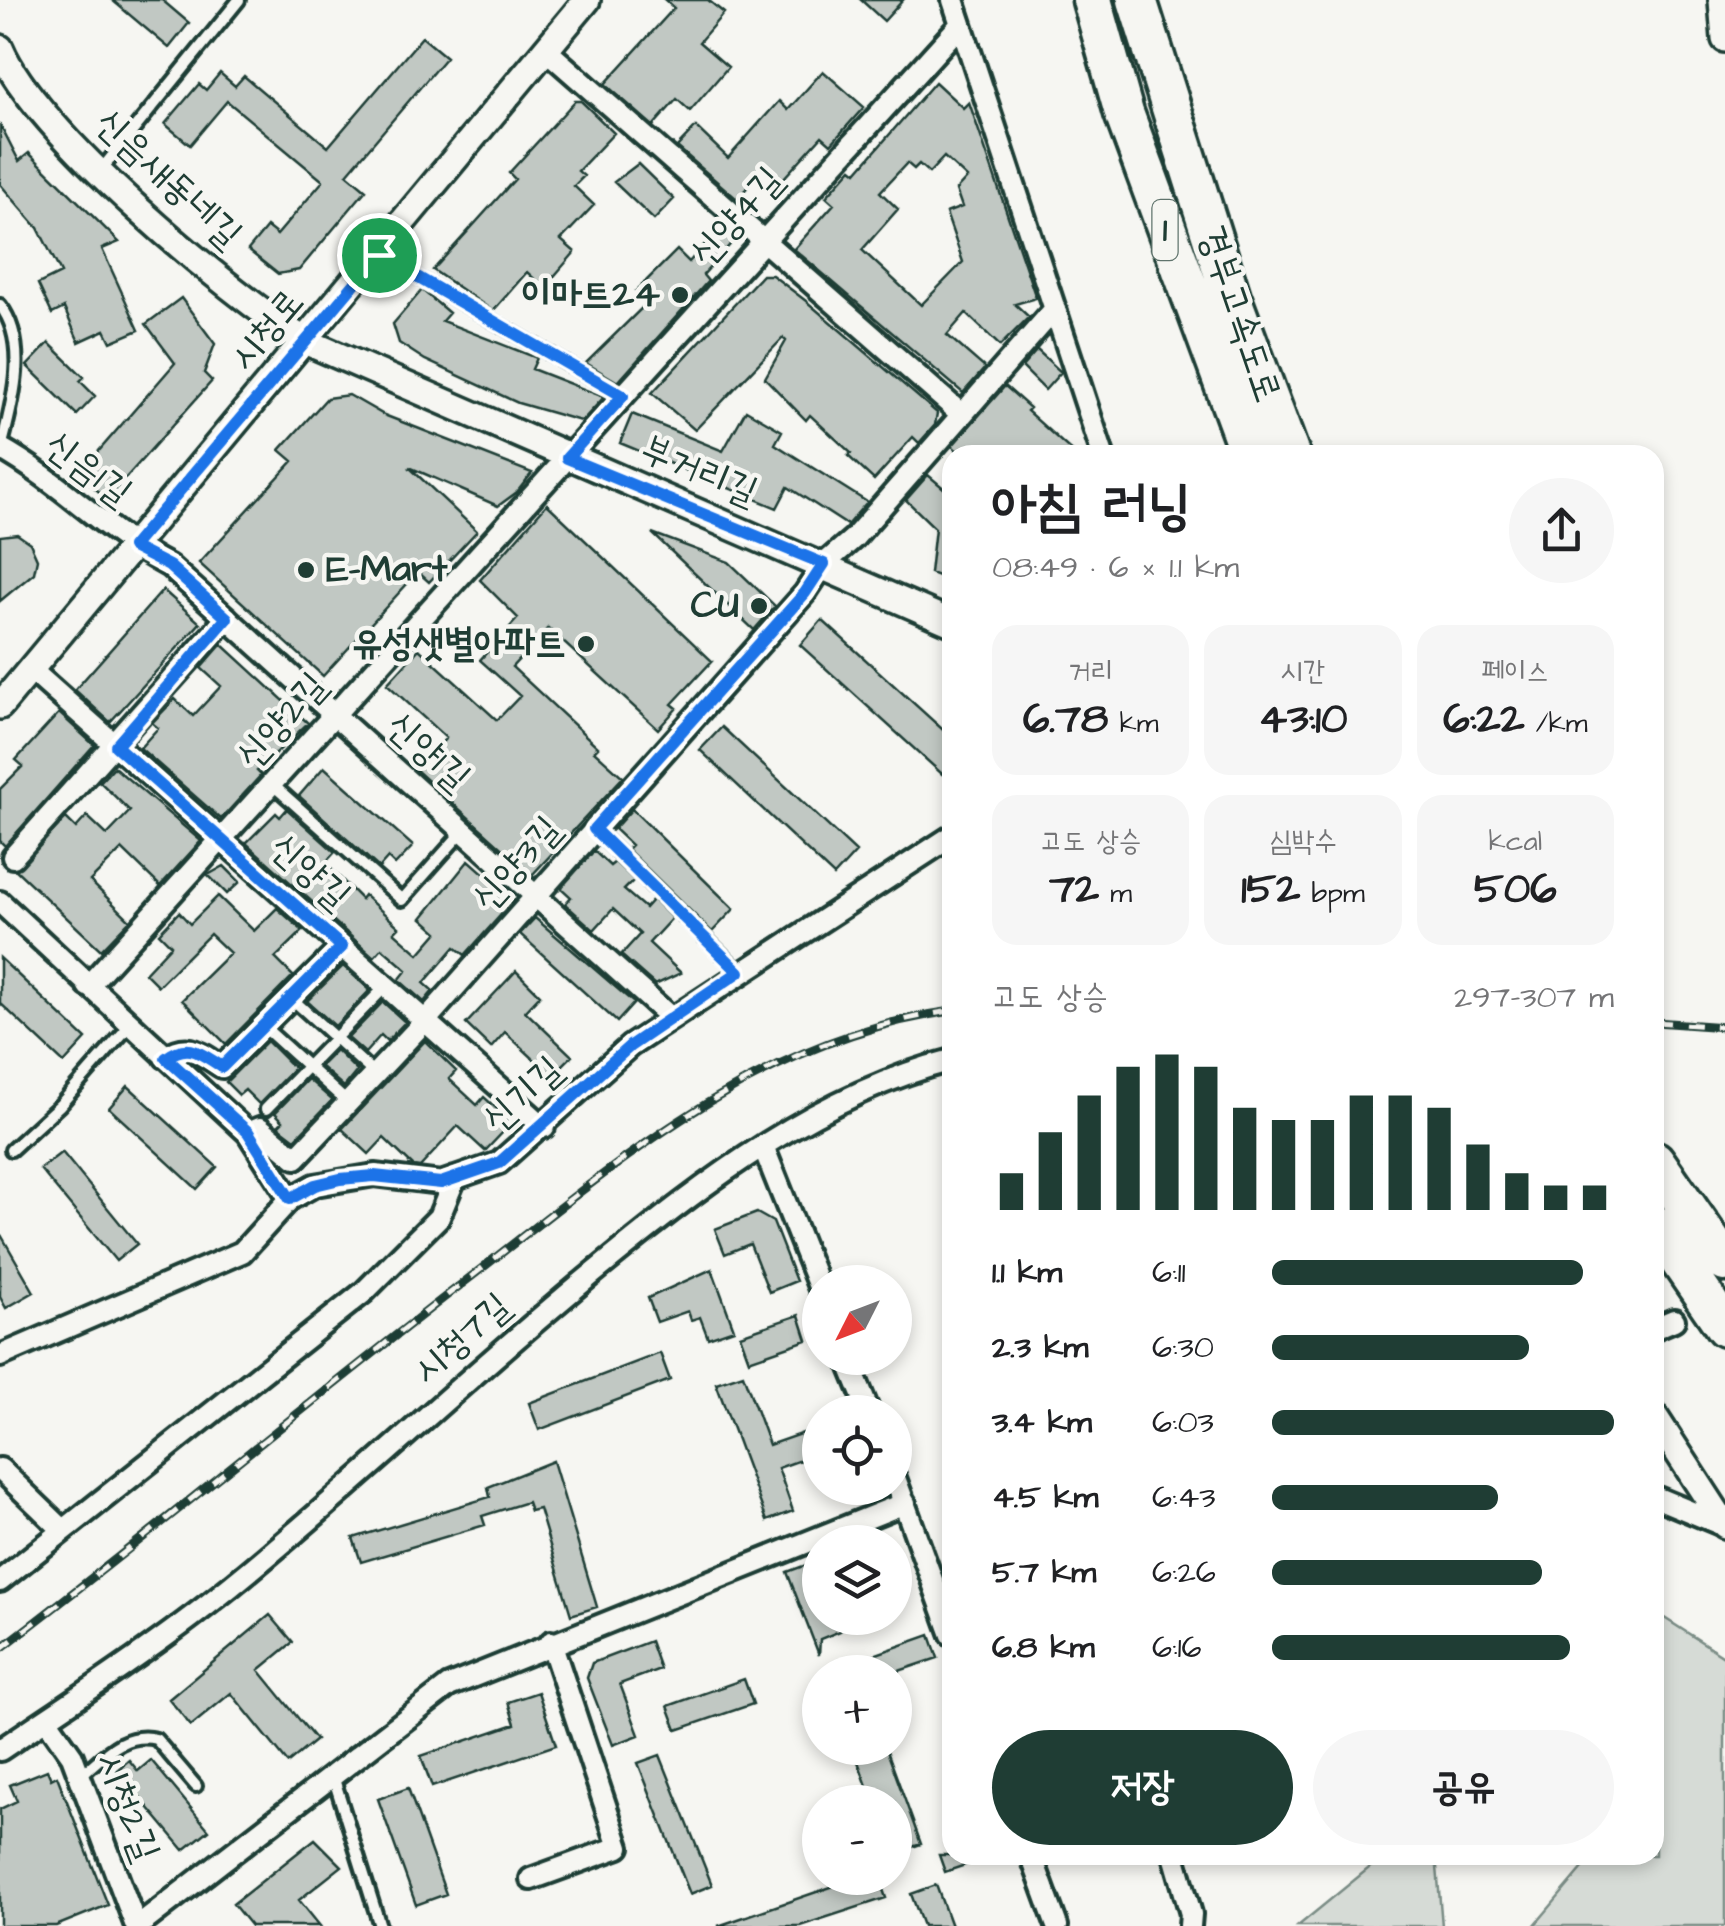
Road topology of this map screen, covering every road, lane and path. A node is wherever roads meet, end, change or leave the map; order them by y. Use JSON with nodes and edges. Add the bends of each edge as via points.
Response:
{"nodes":[{"id":1,"x":239,"y":0,"type":"edge"},
{"id":2,"x":588,"y":0,"type":"edge"},
{"id":3,"x":953,"y":0,"type":"edge"},
{"id":4,"x":1092,"y":0,"type":"edge"},
{"id":5,"x":1136,"y":0,"type":"edge"},
{"id":6,"x":1722,"y":0,"type":"edge"},
{"id":7,"x":960,"y":25,"type":"junction"},
{"id":8,"x":1725,"y":39,"type":"edge"},
{"id":9,"x":0,"y":48,"type":"edge"},
{"id":10,"x":546,"y":50,"type":"junction"},
{"id":11,"x":101,"y":170,"type":"junction"},
{"id":12,"x":761,"y":242,"type":"junction"},
{"id":13,"x":379,"y":255,"type":"junction"},
{"id":14,"x":0,"y":305,"type":"edge"},
{"id":15,"x":1052,"y":312,"type":"junction"},
{"id":16,"x":307,"y":342,"type":"junction"},
{"id":17,"x":623,"y":396,"type":"junction"},
{"id":18,"x":960,"y":412,"type":"junction"},
{"id":19,"x":1099,"y":445,"type":"edge"},
{"id":20,"x":1246,"y":445,"type":"edge"},
{"id":21,"x":1286,"y":445,"type":"edge"},
{"id":22,"x":0,"y":449,"type":"edge"},
{"id":23,"x":567,"y":458,"type":"junction"},
{"id":24,"x":132,"y":547,"type":"junction"},
{"id":25,"x":824,"y":564,"type":"junction"},
{"id":26,"x":227,"y":618,"type":"junction"},
{"id":27,"x":942,"y":618,"type":"edge"},
{"id":28,"x":30,"y":669,"type":"junction"},
{"id":29,"x":0,"y":706,"type":"edge"},
{"id":30,"x":334,"y":715,"type":"junction"},
{"id":31,"x":116,"y":746,"type":"junction"},
{"id":32,"x":272,"y":784,"type":"junction"},
{"id":33,"x":594,"y":829,"type":"junction"},
{"id":34,"x":463,"y":831,"type":"junction"},
{"id":35,"x":222,"y":840,"type":"junction"},
{"id":36,"x":942,"y":842,"type":"edge"},
{"id":37,"x":13,"y":858,"type":"dead end"},
{"id":38,"x":535,"y":896,"type":"junction"},
{"id":39,"x":0,"y":902,"type":"edge"},
{"id":40,"x":342,"y":947,"type":"junction"},
{"id":41,"x":739,"y":972,"type":"junction"},
{"id":42,"x":88,"y":986,"type":"junction"},
{"id":43,"x":386,"y":986,"type":"junction"},
{"id":44,"x":291,"y":998,"type":"junction"},
{"id":45,"x":670,"y":1017,"type":"junction"},
{"id":46,"x":425,"y":1021,"type":"junction"},
{"id":47,"x":130,"y":1025,"type":"junction"},
{"id":48,"x":263,"y":1026,"type":"junction"},
{"id":49,"x":335,"y":1038,"type":"junction"},
{"id":50,"x":166,"y":1058,"type":"junction"},
{"id":51,"x":942,"y":1063,"type":"edge"},
{"id":52,"x":308,"y":1066,"type":"junction"},
{"id":53,"x":376,"y":1074,"type":"junction"},
{"id":54,"x":348,"y":1104,"type":"junction"},
{"id":55,"x":266,"y":1109,"type":"dead end"},
{"id":56,"x":544,"y":1127,"type":"junction"},
{"id":57,"x":248,"y":1132,"type":"junction"},
{"id":58,"x":763,"y":1146,"type":"junction"},
{"id":59,"x":11,"y":1150,"type":"dead end"},
{"id":60,"x":1664,"y":1174,"type":"edge"},
{"id":61,"x":455,"y":1178,"type":"junction"},
{"id":62,"x":290,"y":1199,"type":"junction"},
{"id":63,"x":1664,"y":1238,"type":"edge"},
{"id":64,"x":1725,"y":1262,"type":"edge"},
{"id":65,"x":810,"y":1265,"type":"edge"},
{"id":66,"x":1725,"y":1327,"type":"edge"},
{"id":67,"x":0,"y":1356,"type":"edge"},
{"id":68,"x":1664,"y":1431,"type":"edge"},
{"id":69,"x":0,"y":1469,"type":"edge"},
{"id":70,"x":1664,"y":1501,"type":"edge"},
{"id":71,"x":900,"y":1505,"type":"edge"},
{"id":72,"x":906,"y":1505,"type":"edge"},
{"id":73,"x":1725,"y":1526,"type":"edge"},
{"id":74,"x":63,"y":1530,"type":"junction"},
{"id":75,"x":0,"y":1582,"type":"edge"},
{"id":76,"x":942,"y":1607,"type":"edge"},
{"id":77,"x":550,"y":1642,"type":"junction"},
{"id":78,"x":46,"y":1718,"type":"junction"},
{"id":79,"x":0,"y":1750,"type":"edge"},
{"id":80,"x":332,"y":1775,"type":"junction"},
{"id":81,"x":80,"y":1777,"type":"junction"},
{"id":82,"x":196,"y":1786,"type":"dead end"},
{"id":83,"x":1036,"y":1865,"type":"edge"},
{"id":84,"x":1177,"y":1865,"type":"edge"},
{"id":85,"x":531,"y":1879,"type":"dead end"},
{"id":86,"x":137,"y":1926,"type":"edge"},
{"id":87,"x":380,"y":1926,"type":"edge"},
{"id":88,"x":1057,"y":1926,"type":"edge"},
{"id":89,"x":1190,"y":1926,"type":"edge"}],
"edges":[{"from":1,"to":11,"type":"lane"},
{"from":2,"to":10,"type":"street","name":"시청로"},
{"from":3,"to":7,"type":"street"},
{"from":4,"to":20,"type":"highway","name":"경부고속도로","number":"1","via":[[1124,113]]},
{"from":5,"to":21,"type":"highway","name":"경부고속도로","number":"1","via":[[1231,297]]},
{"from":6,"to":8,"type":"street"},
{"from":7,"to":12,"type":"street","name":"신양4길"},
{"from":7,"to":15,"type":"street"},
{"from":9,"to":11,"type":"street","name":"신음새동네길","via":[[32,97]]},
{"from":10,"to":12,"type":"street"},
{"from":10,"to":13,"type":"street","name":"시청로"},
{"from":11,"to":16,"type":"street","name":"신음새동네길","via":[[236,294]]},
{"from":12,"to":17,"type":"street","name":"신양4길"},
{"from":12,"to":18,"type":"street"},
{"from":13,"to":16,"type":"street","name":"시청로"},
{"from":13,"to":17,"type":"lane"},
{"from":14,"to":22,"type":"lane","via":[[16,360]]},
{"from":15,"to":18,"type":"street"},
{"from":15,"to":19,"type":"street"},
{"from":16,"to":23,"type":"street","name":"부거리길"},
{"from":16,"to":24,"type":"street","name":"시청로"},
{"from":17,"to":23,"type":"street","name":"신양4길"},
{"from":18,"to":25,"type":"street","via":[[854,538]]},
{"from":22,"to":24,"type":"street","name":"신음1길","via":[[50,479]]},
{"from":23,"to":25,"type":"street","name":"부거리길"},
{"from":23,"to":30,"type":"street","name":"신양2길"},
{"from":24,"to":26,"type":"street","name":"신양1길","via":[[169,566]]},
{"from":24,"to":28,"type":"street","name":"시청로"},
{"from":25,"to":27,"type":"street","name":"부거리길"},
{"from":25,"to":33,"type":"street","name":"신양3길"},
{"from":26,"to":30,"type":"street","name":"신양1길"},
{"from":26,"to":31,"type":"street"},
{"from":28,"to":29,"type":"street","name":"시청로"},
{"from":28,"to":31,"type":"street","name":"신양길"},
{"from":30,"to":32,"type":"street","name":"신양2길"},
{"from":30,"to":34,"type":"street","name":"신양1길"},
{"from":31,"to":35,"type":"street","name":"신양길"},
{"from":31,"to":37,"type":"street"},
{"from":32,"to":34,"type":"lane","via":[[402,900]]},
{"from":32,"to":35,"type":"street","name":"신양2길"},
{"from":33,"to":38,"type":"street","name":"신양3길"},
{"from":33,"to":41,"type":"lane"},
{"from":34,"to":38,"type":"street","name":"신양1길"},
{"from":35,"to":40,"type":"street","name":"신양길"},
{"from":35,"to":42,"type":"street","name":"신양2길"},
{"from":36,"to":41,"type":"street","name":"신기길"},
{"from":38,"to":45,"type":"street","name":"신양1길"},
{"from":38,"to":46,"type":"street","name":"신양3길"},
{"from":39,"to":42,"type":"street"},
{"from":40,"to":43,"type":"street","name":"신양길"},
{"from":40,"to":44,"type":"street"},
{"from":41,"to":45,"type":"street","name":"신기길"},
{"from":42,"to":47,"type":"street"},
{"from":43,"to":46,"type":"street","name":"신양길"},
{"from":43,"to":49,"type":"lane"},
{"from":44,"to":48,"type":"street"},
{"from":44,"to":49,"type":"lane"},
{"from":45,"to":56,"type":"street","name":"신기길"},
{"from":46,"to":53,"type":"street","name":"신양3길"},
{"from":46,"to":56,"type":"street","name":"신양길"},
{"from":47,"to":50,"type":"street"},
{"from":47,"to":59,"type":"lane"},
{"from":48,"to":50,"type":"street","via":[[222,1067],[191,1048],[180,1047]]},
{"from":48,"to":52,"type":"lane"},
{"from":49,"to":52,"type":"lane"},
{"from":49,"to":53,"type":"lane"},
{"from":50,"to":57,"type":"street"},
{"from":51,"to":58,"type":"street","name":"시청7길","via":[[826,1110]]},
{"from":52,"to":54,"type":"lane"},
{"from":52,"to":55,"type":"lane"},
{"from":53,"to":54,"type":"street","name":"신양3길"},
{"from":54,"to":57,"type":"street","name":"신양3길","via":[[296,1158],[260,1128]]},
{"from":56,"to":61,"type":"street","name":"신기길","via":[[499,1163]]},
{"from":57,"to":62,"type":"street"},
{"from":58,"to":65,"type":"street"},
{"from":58,"to":78,"type":"street","name":"시청7길","via":[[694,1190],[555,1304],[238,1580]]},
{"from":60,"to":64,"type":"highway"},
{"from":61,"to":62,"type":"street","name":"신기길","via":[[340,1179]]},
{"from":61,"to":74,"type":"street","via":[[439,1217],[364,1292]]},
{"from":62,"to":67,"type":"street","name":"신기길","via":[[242,1252]]},
{"from":63,"to":66,"type":"highway"},
{"from":68,"to":73,"type":"street"},
{"from":69,"to":74,"type":"street"},
{"from":70,"to":73,"type":"street"},
{"from":71,"to":77,"type":"street"},
{"from":72,"to":76,"type":"street"},
{"from":74,"to":75,"type":"street"},
{"from":77,"to":80,"type":"street","via":[[449,1686]]},
{"from":77,"to":85,"type":"street","via":[[618,1847]]},
{"from":78,"to":79,"type":"street","name":"시청7길"},
{"from":78,"to":81,"type":"street","name":"시청2길"},
{"from":80,"to":86,"type":"street"},
{"from":80,"to":87,"type":"lane"},
{"from":81,"to":82,"type":"lane","via":[[120,1743],[146,1737]]},
{"from":81,"to":86,"type":"street","name":"시청2길"},
{"from":83,"to":88,"type":"street"},
{"from":84,"to":89,"type":"street"}]}
